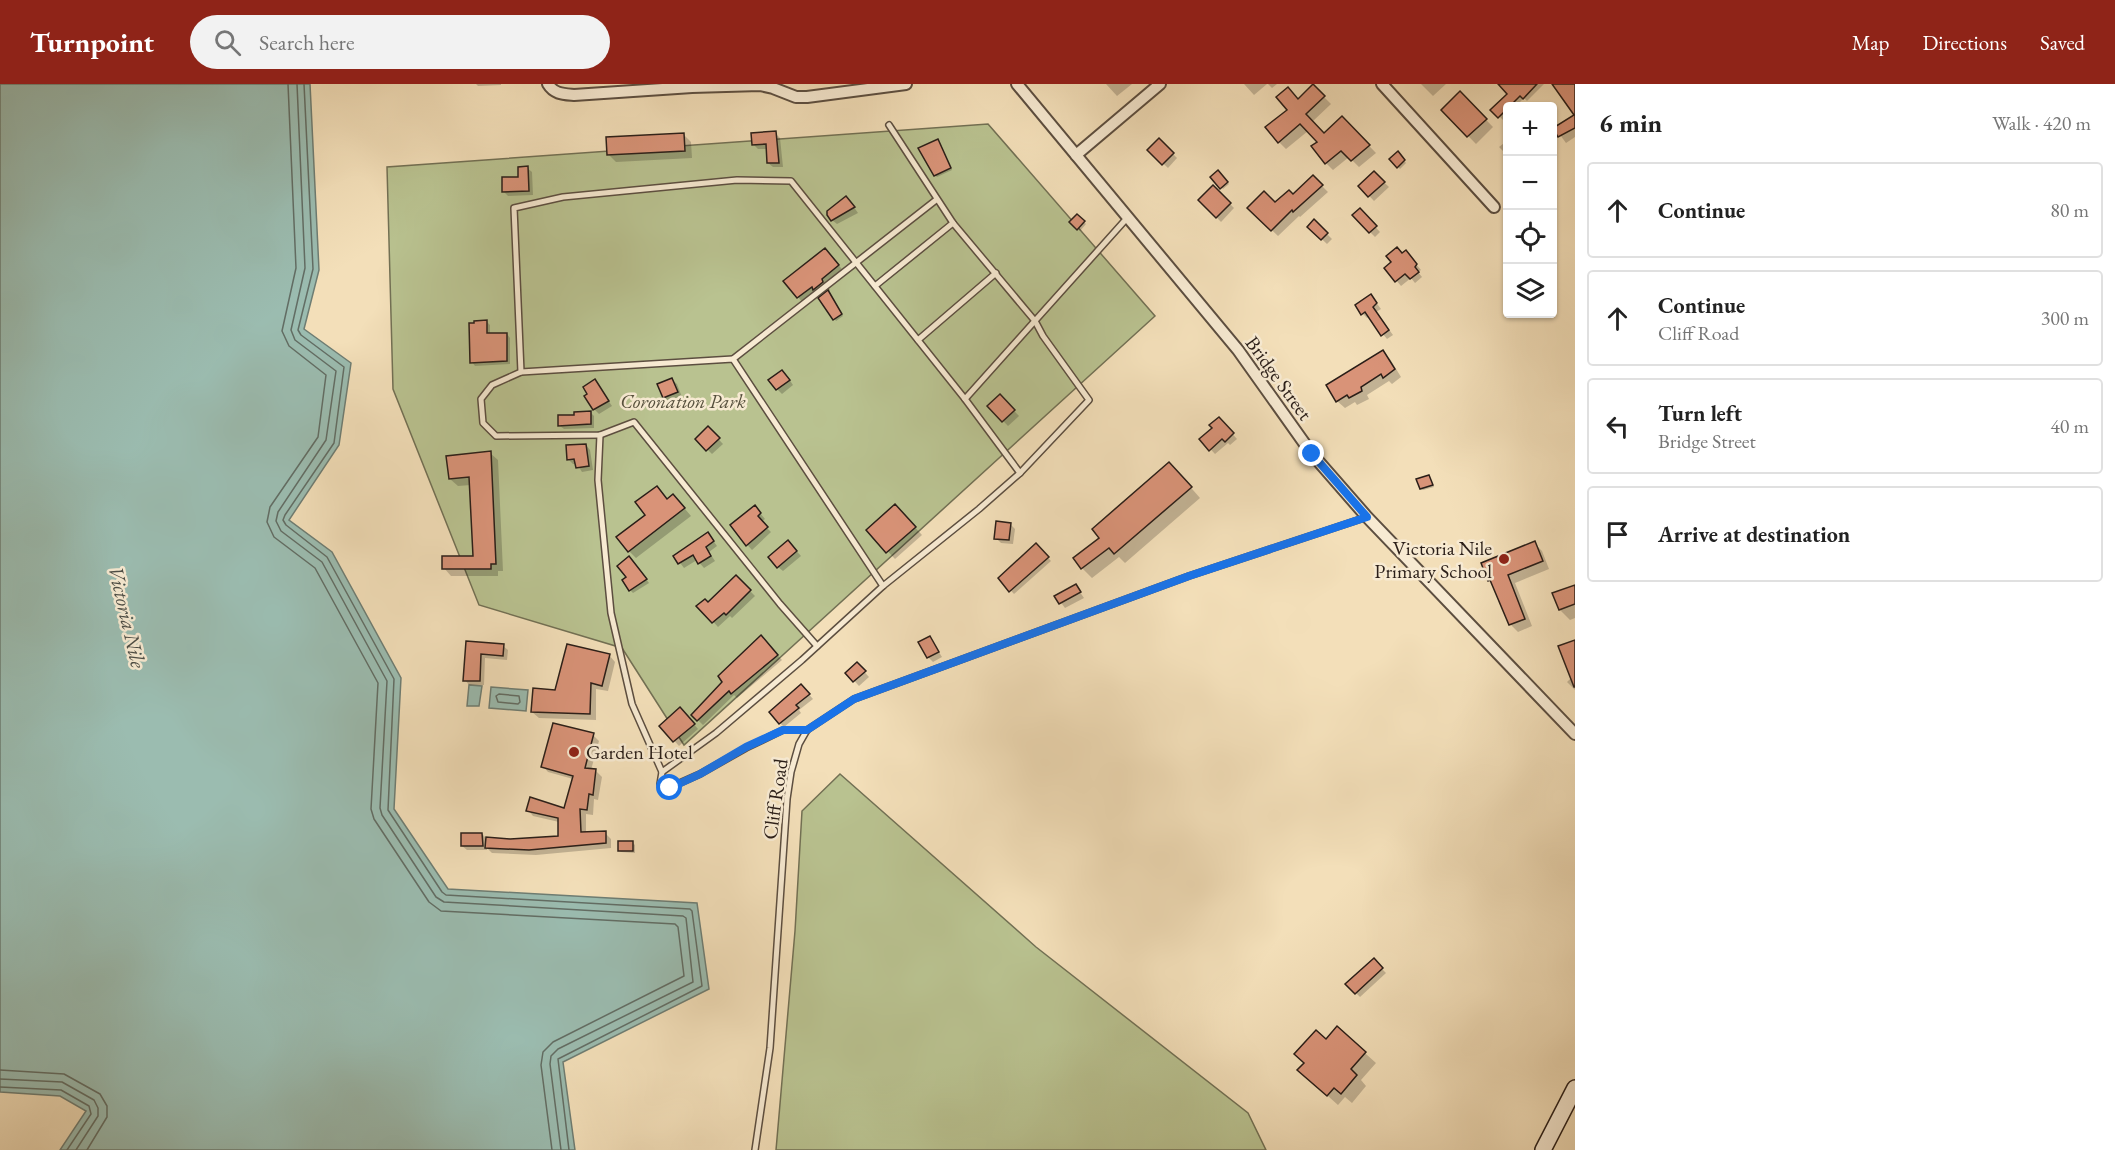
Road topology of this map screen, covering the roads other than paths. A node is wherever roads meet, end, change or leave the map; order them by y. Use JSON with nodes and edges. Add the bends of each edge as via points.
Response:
{"nodes":[{"id":1,"x":548,"y":84,"type":"edge"},
{"id":2,"x":906,"y":84,"type":"edge"},
{"id":3,"x":1017,"y":84,"type":"edge"},
{"id":4,"x":1160,"y":84,"type":"edge"},
{"id":5,"x":1382,"y":84,"type":"edge"},
{"id":6,"x":889,"y":125,"type":"dead end"},
{"id":7,"x":1076,"y":155,"type":"junction"},
{"id":8,"x":936,"y":200,"type":"junction"},
{"id":9,"x":1494,"y":207,"type":"dead end"},
{"id":10,"x":1128,"y":217,"type":"junction"},
{"id":11,"x":953,"y":223,"type":"junction"},
{"id":12,"x":856,"y":263,"type":"junction"},
{"id":13,"x":996,"y":273,"type":"junction"},
{"id":14,"x":875,"y":286,"type":"junction"},
{"id":15,"x":1035,"y":321,"type":"junction"},
{"id":16,"x":918,"y":340,"type":"junction"},
{"id":17,"x":733,"y":359,"type":"junction"},
{"id":18,"x":521,"y":372,"type":"junction"},
{"id":19,"x":965,"y":399,"type":"junction"},
{"id":20,"x":600,"y":435,"type":"junction"},
{"id":21,"x":1020,"y":472,"type":"junction"},
{"id":22,"x":1367,"y":517,"type":"junction"},
{"id":23,"x":883,"y":586,"type":"junction"},
{"id":24,"x":818,"y":646,"type":"junction"},
{"id":25,"x":807,"y":730,"type":"junction"},
{"id":26,"x":1575,"y":734,"type":"edge"},
{"id":27,"x":662,"y":772,"type":"junction"},
{"id":28,"x":1575,"y":1088,"type":"edge"},
{"id":29,"x":755,"y":1150,"type":"edge"},
{"id":30,"x":1543,"y":1150,"type":"edge"}],
"edges":[{"from":1,"to":2,"type":"street","via":[[558,93],[574,95],[766,86],[787,95],[807,97]]},
{"from":3,"to":7,"type":"street","name":"Bridge Street"},
{"from":4,"to":7,"type":"street"},
{"from":5,"to":9,"type":"street"},
{"from":6,"to":8,"type":"lane"},
{"from":7,"to":10,"type":"street","name":"Bridge Street"},
{"from":8,"to":11,"type":"lane"},
{"from":8,"to":12,"type":"lane"},
{"from":10,"to":15,"type":"lane"},
{"from":10,"to":22,"type":"street","name":"Bridge Street","via":[[1238,350],[1312,454]]},
{"from":11,"to":13,"type":"lane"},
{"from":11,"to":14,"type":"lane"},
{"from":12,"to":14,"type":"lane"},
{"from":12,"to":17,"type":"lane"},
{"from":12,"to":18,"type":"lane","via":[[791,181],[725,181],[563,197],[514,208]]},
{"from":13,"to":15,"type":"lane"},
{"from":13,"to":16,"type":"lane"},
{"from":14,"to":16,"type":"lane"},
{"from":15,"to":19,"type":"lane"},
{"from":15,"to":21,"type":"lane","via":[[1089,400]]},
{"from":16,"to":19,"type":"lane"},
{"from":17,"to":18,"type":"lane"},
{"from":17,"to":23,"type":"lane"},
{"from":18,"to":20,"type":"lane","via":[[492,385],[481,399],[483,423],[496,436]]},
{"from":19,"to":21,"type":"lane"},
{"from":20,"to":24,"type":"lane","via":[[634,422]]},
{"from":20,"to":27,"type":"lane","via":[[598,480],[611,613],[632,704]]},
{"from":21,"to":23,"type":"lane"},
{"from":22,"to":25,"type":"lane","via":[[1189,576],[854,699]]},
{"from":22,"to":26,"type":"street","name":"Bridge Street"},
{"from":23,"to":24,"type":"lane"},
{"from":24,"to":27,"type":"lane","via":[[716,733]]},
{"from":25,"to":27,"type":"lane","via":[[783,730],[666,790],[660,784]]},
{"from":25,"to":29,"type":"lane","name":"Cliff Road","via":[[799,744],[787,799],[770,1048]]},
{"from":28,"to":30,"type":"street"}]}
